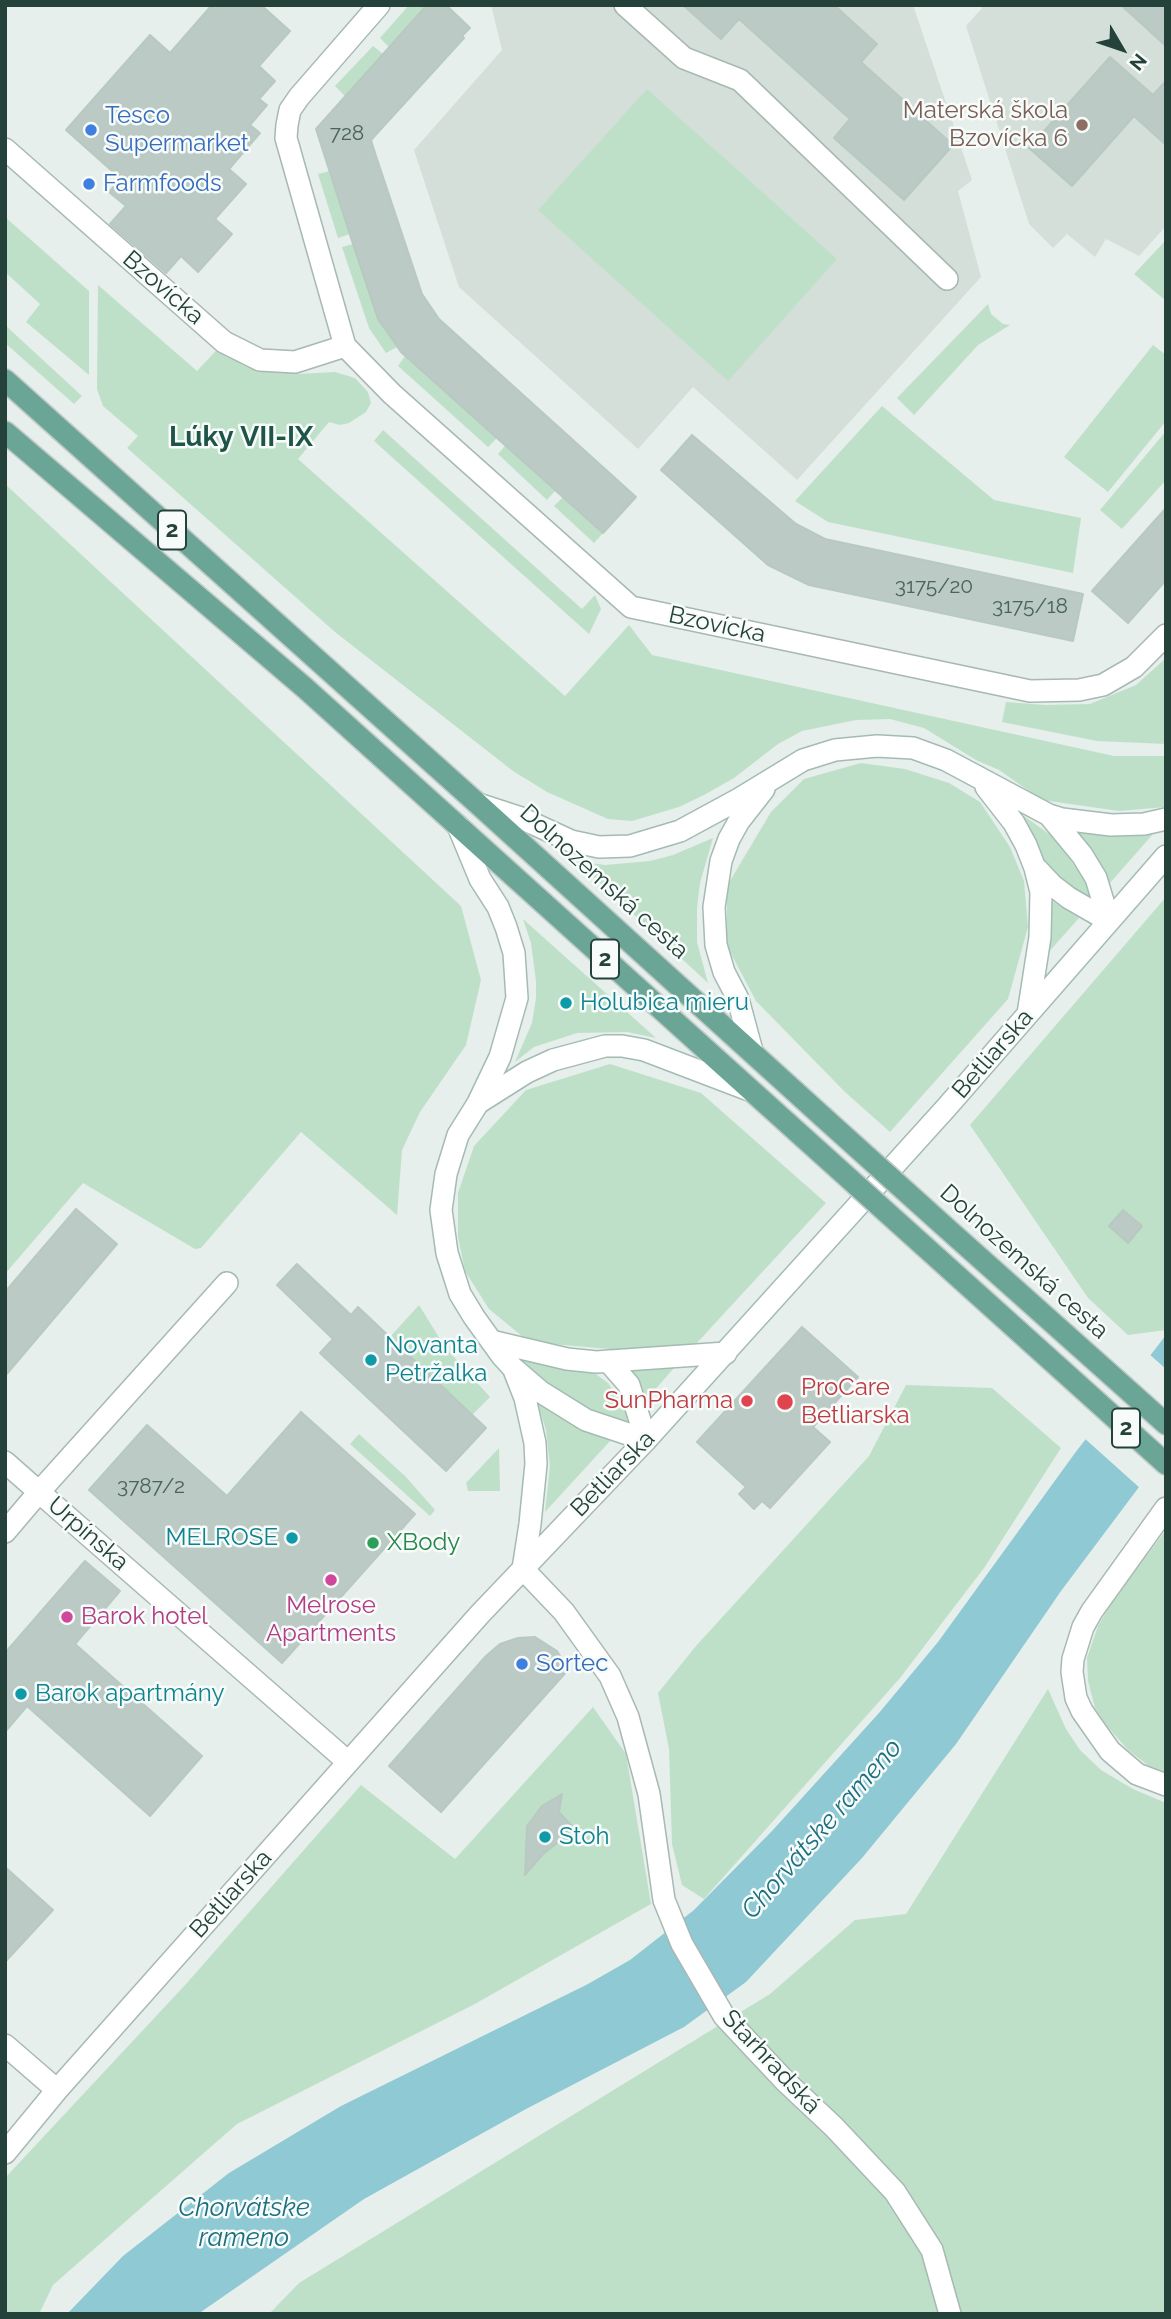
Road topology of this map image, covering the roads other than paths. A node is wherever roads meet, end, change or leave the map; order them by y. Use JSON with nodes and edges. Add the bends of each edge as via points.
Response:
{"nodes":[{"id":1,"x":379,"y":5,"type":"edge"},
{"id":2,"x":625,"y":5,"type":"edge"},
{"id":3,"x":5,"y":149,"type":"edge"},
{"id":4,"x":947,"y":279,"type":"dead end"},
{"id":5,"x":345,"y":346,"type":"junction"},
{"id":6,"x":5,"y":380,"type":"edge"},
{"id":7,"x":5,"y":432,"type":"edge"},
{"id":8,"x":1166,"y":635,"type":"edge"},
{"id":9,"x":773,"y":777,"type":"junction"},
{"id":10,"x":980,"y":780,"type":"junction"},
{"id":11,"x":478,"y":804,"type":"junction"},
{"id":12,"x":1049,"y":815,"type":"junction"},
{"id":13,"x":1166,"y":819,"type":"edge"},
{"id":14,"x":458,"y":826,"type":"junction"},
{"id":15,"x":1166,"y":856,"type":"edge"},
{"id":16,"x":1035,"y":868,"type":"junction"},
{"id":17,"x":1109,"y":921,"type":"junction"},
{"id":18,"x":1028,"y":1014,"type":"junction"},
{"id":19,"x":752,"y":1051,"type":"junction"},
{"id":20,"x":753,"y":1092,"type":"junction"},
{"id":21,"x":478,"y":1103,"type":"junction"},
{"id":22,"x":227,"y":1283,"type":"dead end"},
{"id":23,"x":491,"y":1341,"type":"junction"},
{"id":24,"x":726,"y":1353,"type":"junction"},
{"id":25,"x":608,"y":1361,"type":"junction"},
{"id":26,"x":513,"y":1368,"type":"junction"},
{"id":27,"x":1166,"y":1424,"type":"edge"},
{"id":28,"x":646,"y":1440,"type":"junction"},
{"id":29,"x":5,"y":1462,"type":"edge"},
{"id":30,"x":1166,"y":1464,"type":"edge"},
{"id":31,"x":39,"y":1492,"type":"junction"},
{"id":32,"x":1166,"y":1508,"type":"edge"},
{"id":33,"x":5,"y":1532,"type":"edge"},
{"id":34,"x":523,"y":1569,"type":"junction"},
{"id":35,"x":348,"y":1762,"type":"junction"},
{"id":36,"x":1166,"y":1786,"type":"edge"},
{"id":37,"x":5,"y":2045,"type":"edge"},
{"id":38,"x":57,"y":2090,"type":"junction"},
{"id":39,"x":5,"y":2153,"type":"edge"},
{"id":40,"x":950,"y":2314,"type":"edge"}],
"edges":[{"from":1,"to":5,"type":"street","name":"Bzovícka","via":[[299,97],[287,125],[286,138]]},
{"from":2,"to":4,"type":"street","via":[[684,58],[740,80]]},
{"from":3,"to":5,"type":"street","name":"Bzovícka","via":[[224,342],[260,360],[295,362]]},
{"from":5,"to":8,"type":"street","name":"Bzovícka","via":[[392,394],[631,607],[1030,691],[1103,685],[1134,667]]},
{"from":6,"to":11,"type":"main road","name":"Dolnozemská cesta","number":"2"},
{"from":7,"to":14,"type":"main road","number":"2","via":[[305,688]]},
{"from":9,"to":10,"type":"street","via":[[817,754],[877,746],[913,748]]},
{"from":9,"to":11,"type":"street","via":[[680,831],[630,846],[598,847],[571,841]]},
{"from":9,"to":19,"type":"street","via":[[729,839],[714,907],[716,945]]},
{"from":10,"to":12,"type":"street"},
{"from":10,"to":16,"type":"street","via":[[1014,823]]},
{"from":11,"to":19,"type":"main road","name":"Dolnozemská cesta","number":"2"},
{"from":12,"to":13,"type":"street","via":[[1111,825]]},
{"from":12,"to":17,"type":"street","via":[[1096,878]]},
{"from":14,"to":20,"type":"main road","number":"2"},
{"from":14,"to":21,"type":"street","via":[[506,927],[517,981],[517,998],[500,1057]]},
{"from":15,"to":17,"type":"street","name":"Betliarska"},
{"from":16,"to":17,"type":"street","via":[[1052,886]]},
{"from":16,"to":18,"type":"street","via":[[1042,913]]},
{"from":17,"to":18,"type":"street","name":"Betliarska"},
{"from":18,"to":24,"type":"street","name":"Betliarska"},
{"from":19,"to":27,"type":"main road","name":"Dolnozemská cesta","number":"2","bridge":true},
{"from":20,"to":21,"type":"street","via":[[644,1050],[605,1046],[553,1060]]},
{"from":20,"to":30,"type":"main road","number":"2","bridge":true},
{"from":21,"to":23,"type":"street","via":[[458,1135],[446,1174],[442,1226],[460,1294]]},
{"from":22,"to":31,"type":"street","name":"Urpínska"},
{"from":23,"to":25,"type":"street","via":[[567,1359]]},
{"from":23,"to":26,"type":"street"},
{"from":24,"to":25,"type":"street"},
{"from":24,"to":28,"type":"street","name":"Betliarska"},
{"from":25,"to":28,"type":"street","via":[[629,1385]]},
{"from":26,"to":28,"type":"street","via":[[586,1420]]},
{"from":26,"to":34,"type":"street","via":[[535,1443]]},
{"from":28,"to":34,"type":"street","name":"Betliarska"},
{"from":29,"to":31,"type":"street"},
{"from":31,"to":33,"type":"street"},
{"from":31,"to":35,"type":"street","name":"Urpínska"},
{"from":32,"to":36,"type":"street","via":[[1083,1626],[1072,1672],[1076,1698],[1104,1744],[1137,1774]]},
{"from":34,"to":35,"type":"street","name":"Betliarska"},
{"from":34,"to":40,"type":"street","name":"Starhradská","via":[[564,1612],[610,1675],[628,1717],[649,1794],[664,1900],[682,1944],[724,2016],[895,2192],[932,2250]]},
{"from":35,"to":38,"type":"street","name":"Betliarska"},
{"from":37,"to":38,"type":"street"},
{"from":38,"to":39,"type":"street","name":"Betliarska"}]}
